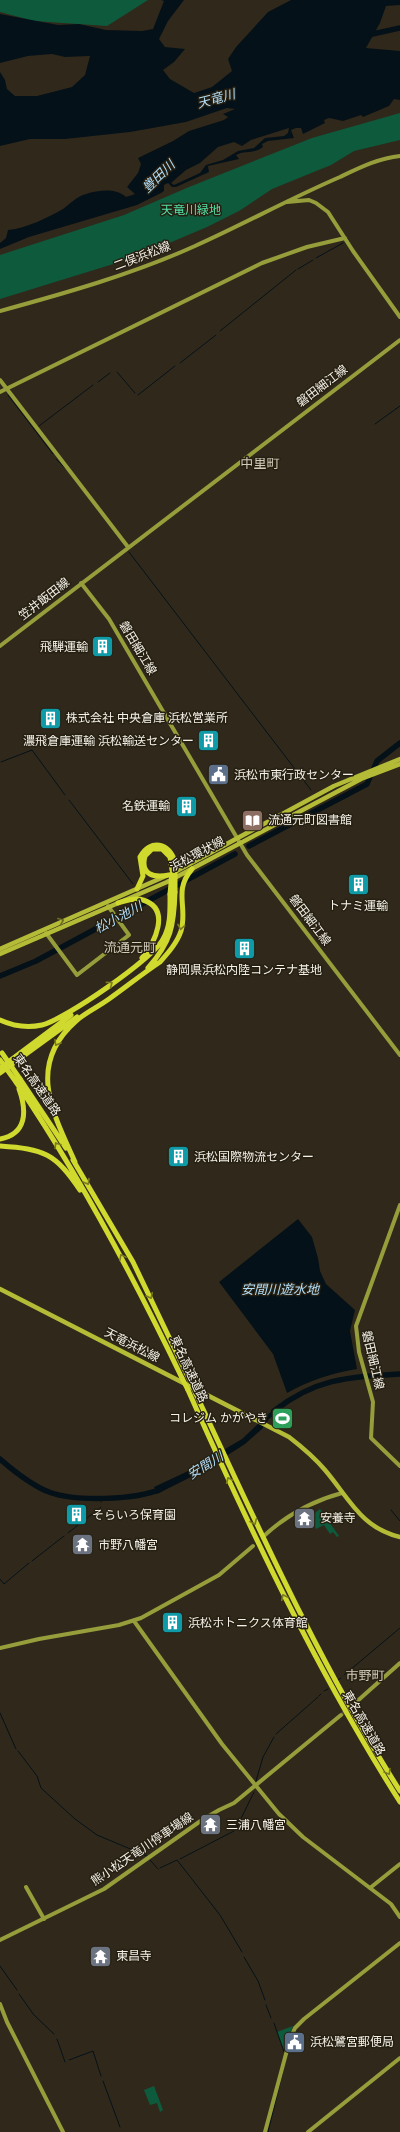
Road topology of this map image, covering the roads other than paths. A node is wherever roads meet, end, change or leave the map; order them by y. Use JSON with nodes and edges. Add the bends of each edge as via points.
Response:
{"nodes":[{"id":1,"x":400,"y":156,"type":"edge"},
{"id":2,"x":285,"y":203,"type":"junction"},
{"id":3,"x":345,"y":238,"type":"junction"},
{"id":4,"x":0,"y":311,"type":"edge"},
{"id":5,"x":400,"y":317,"type":"edge"},
{"id":6,"x":400,"y":340,"type":"edge"},
{"id":7,"x":0,"y":380,"type":"edge"},
{"id":8,"x":7,"y":388,"type":"junction"},
{"id":9,"x":0,"y":392,"type":"edge"},
{"id":10,"x":128,"y":547,"type":"junction"},
{"id":11,"x":81,"y":583,"type":"junction"},
{"id":12,"x":0,"y":646,"type":"edge"},
{"id":13,"x":400,"y":759,"type":"edge"},
{"id":14,"x":400,"y":764,"type":"edge"},
{"id":15,"x":373,"y":771,"type":"junction"},
{"id":16,"x":238,"y":841,"type":"junction"},
{"id":17,"x":192,"y":869,"type":"junction"},
{"id":18,"x":169,"y":875,"type":"junction"},
{"id":19,"x":137,"y":889,"type":"junction"},
{"id":20,"x":173,"y":893,"type":"junction"},
{"id":21,"x":118,"y":903,"type":"junction"},
{"id":22,"x":108,"y":906,"type":"junction"},
{"id":23,"x":43,"y":929,"type":"junction"},
{"id":24,"x":47,"y":934,"type":"junction"},
{"id":25,"x":0,"y":949,"type":"edge"},
{"id":26,"x":0,"y":954,"type":"edge"},
{"id":27,"x":139,"y":962,"type":"junction"},
{"id":28,"x":143,"y":974,"type":"junction"},
{"id":29,"x":100,"y":992,"type":"junction"},
{"id":30,"x":108,"y":1000,"type":"junction"},
{"id":31,"x":0,"y":1020,"type":"edge"},
{"id":32,"x":1,"y":1051,"type":"edge"},
{"id":33,"x":400,"y":1055,"type":"edge"},
{"id":34,"x":0,"y":1060,"type":"edge"},
{"id":35,"x":0,"y":1068,"type":"edge"},
{"id":36,"x":0,"y":1073,"type":"edge"},
{"id":37,"x":18,"y":1080,"type":"junction"},
{"id":38,"x":0,"y":1138,"type":"edge"},
{"id":39,"x":0,"y":1146,"type":"edge"},
{"id":40,"x":75,"y":1162,"type":"junction"},
{"id":41,"x":400,"y":1205,"type":"edge"},
{"id":42,"x":112,"y":1239,"type":"junction"},
{"id":43,"x":0,"y":1290,"type":"edge"},
{"id":44,"x":224,"y":1462,"type":"junction"},
{"id":45,"x":400,"y":1466,"type":"edge"},
{"id":46,"x":342,"y":1493,"type":"junction"},
{"id":47,"x":265,"y":1535,"type":"dead end"},
{"id":48,"x":400,"y":1537,"type":"edge"},
{"id":49,"x":253,"y":1546,"type":"dead end"},
{"id":50,"x":134,"y":1621,"type":"junction"},
{"id":51,"x":0,"y":1648,"type":"edge"},
{"id":52,"x":400,"y":1663,"type":"edge"},
{"id":53,"x":354,"y":1704,"type":"tunnel mouth"},
{"id":54,"x":341,"y":1715,"type":"tunnel mouth"},
{"id":55,"x":255,"y":1786,"type":"junction"},
{"id":56,"x":400,"y":1792,"type":"edge"},
{"id":57,"x":400,"y":1802,"type":"edge"},
{"id":58,"x":400,"y":1864,"type":"edge"},
{"id":59,"x":26,"y":1887,"type":"dead end"},
{"id":60,"x":370,"y":1888,"type":"junction"},
{"id":61,"x":400,"y":1917,"type":"edge"},
{"id":62,"x":44,"y":1919,"type":"junction"},
{"id":63,"x":0,"y":1940,"type":"edge"},
{"id":64,"x":400,"y":1943,"type":"edge"},
{"id":65,"x":0,"y":2004,"type":"edge"},
{"id":66,"x":400,"y":2058,"type":"edge"},
{"id":67,"x":63,"y":2132,"type":"edge"},
{"id":68,"x":265,"y":2132,"type":"edge"},
{"id":69,"x":308,"y":2132,"type":"edge"}],
"edges":[{"from":1,"to":2,"type":"main road","name":"二俣浜松線","via":[[373,163],[302,193]]},
{"from":2,"to":3,"type":"main road","name":"二俣浜松線","via":[[308,200],[316,203],[328,212]]},
{"from":2,"to":4,"type":"main road","name":"二俣浜松線","via":[[148,265]]},
{"from":3,"to":5,"type":"main road","name":"二俣浜松線"},
{"from":3,"to":8,"type":"main road","via":[[307,247],[262,263]]},
{"from":6,"to":10,"type":"main road","name":"磐田細江線"},
{"from":7,"to":8,"type":"main road"},
{"from":8,"to":9,"type":"main road"},
{"from":8,"to":10,"type":"main road"},
{"from":10,"to":11,"type":"main road","name":"磐田細江線"},
{"from":11,"to":12,"type":"main road","name":"笠井飯田線"},
{"from":11,"to":16,"type":"main road","name":"磐田細江線","via":[[109,620],[152,690]]},
{"from":13,"to":15,"type":"main road","name":"浜松環状線"},
{"from":14,"to":15,"type":"main road","name":"浜松環状線"},
{"from":15,"to":16,"type":"main road","name":"浜松環状線"},
{"from":15,"to":16,"type":"main road","name":"浜松環状線","via":[[334,786]]},
{"from":16,"to":17,"type":"main road","name":"浜松環状線"},
{"from":16,"to":18,"type":"main road","name":"浜松環状線"},
{"from":16,"to":33,"type":"main road","name":"磐田細江線"},
{"from":17,"to":21,"type":"main road","name":"浜松環状線"},
{"from":17,"to":28,"type":"highway","one_way":true,"via":[[181,888],[181,930],[177,940],[160,962]]},
{"from":18,"to":19,"type":"main road","name":"浜松環状線"},
{"from":18,"to":20,"type":"highway","bridge":true,"via":[[155,877],[146,872],[144,860],[149,851],[158,848],[170,857]]},
{"from":19,"to":20,"type":"highway","bridge":true,"via":[[143,876],[140,857],[146,848],[155,844],[170,851],[175,862]]},
{"from":23,"to":19,"type":"main road","name":"浜松環状線","one_way":true},
{"from":20,"to":27,"type":"highway","via":[[164,938],[153,953]]},
{"from":20,"to":28,"type":"highway","via":[[174,916],[168,941]]},
{"from":21,"to":22,"type":"main road","name":"浜松環状線"},
{"from":21,"to":27,"type":"highway","via":[[139,899],[150,904],[157,915],[159,931],[151,948]]},
{"from":22,"to":24,"type":"main road","name":"浜松環状線"},
{"from":22,"to":24,"type":"main road","via":[[129,935],[76,975]]},
{"from":23,"to":24,"type":"main road"},
{"from":23,"to":25,"type":"main road","name":"浜松環状線"},
{"from":24,"to":26,"type":"main road","name":"浜松環状線"},
{"from":29,"to":27,"type":"highway","one_way":true},
{"from":28,"to":30,"type":"highway"},
{"from":29,"to":31,"type":"highway","via":[[69,1013],[42,1025],[19,1026]]},
{"from":29,"to":35,"type":"highway"},
{"from":30,"to":36,"type":"highway","via":[[72,1020]]},
{"from":30,"to":40,"type":"highway","one_way":true,"via":[[68,1028],[48,1064],[51,1106]]},
{"from":32,"to":37,"type":"highway","name":"東名高速道路","bridge":true},
{"from":34,"to":37,"type":"highway","name":"東名高速道路","bridge":true},
{"from":37,"to":38,"type":"highway","via":[[23,1119],[15,1133]]},
{"from":37,"to":40,"type":"highway","name":"東名高速道路"},
{"from":42,"to":37,"type":"highway","name":"東名高速道路","one_way":true},
{"from":39,"to":42,"type":"highway","via":[[42,1152],[54,1159],[73,1180]]},
{"from":40,"to":44,"type":"highway","name":"東名高速道路","one_way":true,"bridge":true,"via":[[133,1262],[165,1326],[220,1445]]},
{"from":41,"to":45,"type":"main road","name":"磐田細江線","via":[[356,1322],[356,1338],[373,1402],[371,1438]]},
{"from":44,"to":42,"type":"highway","name":"東名高速道路","one_way":true,"bridge":true,"via":[[214,1448],[164,1340]]},
{"from":43,"to":46,"type":"main road","name":"天竜浜松線","via":[[289,1437],[312,1456]]},
{"from":44,"to":56,"type":"highway","name":"東名高速道路","one_way":true,"via":[[311,1638]]},
{"from":57,"to":44,"type":"highway","name":"東名高速道路","one_way":true,"via":[[306,1640],[250,1528]]},
{"from":46,"to":47,"type":"main road","via":[[300,1508]]},
{"from":46,"to":48,"type":"main road","name":"天竜浜松線","via":[[366,1521],[379,1531]]},
{"from":49,"to":50,"type":"main road","via":[[219,1575]]},
{"from":50,"to":51,"type":"main road"},
{"from":50,"to":55,"type":"main road"},
{"from":52,"to":53,"type":"main road"},
{"from":54,"to":55,"type":"main road","name":"熊小松天竜川停車場線"},
{"from":55,"to":60,"type":"main road","via":[[303,1837]]},
{"from":55,"to":62,"type":"main road","name":"熊小松天竜川停車場線","via":[[234,1803],[202,1820],[104,1889]]},
{"from":58,"to":60,"type":"main road"},
{"from":59,"to":62,"type":"main road"},
{"from":60,"to":61,"type":"main road","via":[[391,1904]]},
{"from":62,"to":63,"type":"main road","name":"熊小松天竜川停車場線"},
{"from":64,"to":68,"type":"main road","via":[[299,2023],[292,2034]]},
{"from":65,"to":67,"type":"main road"},
{"from":66,"to":69,"type":"main road"}]}
